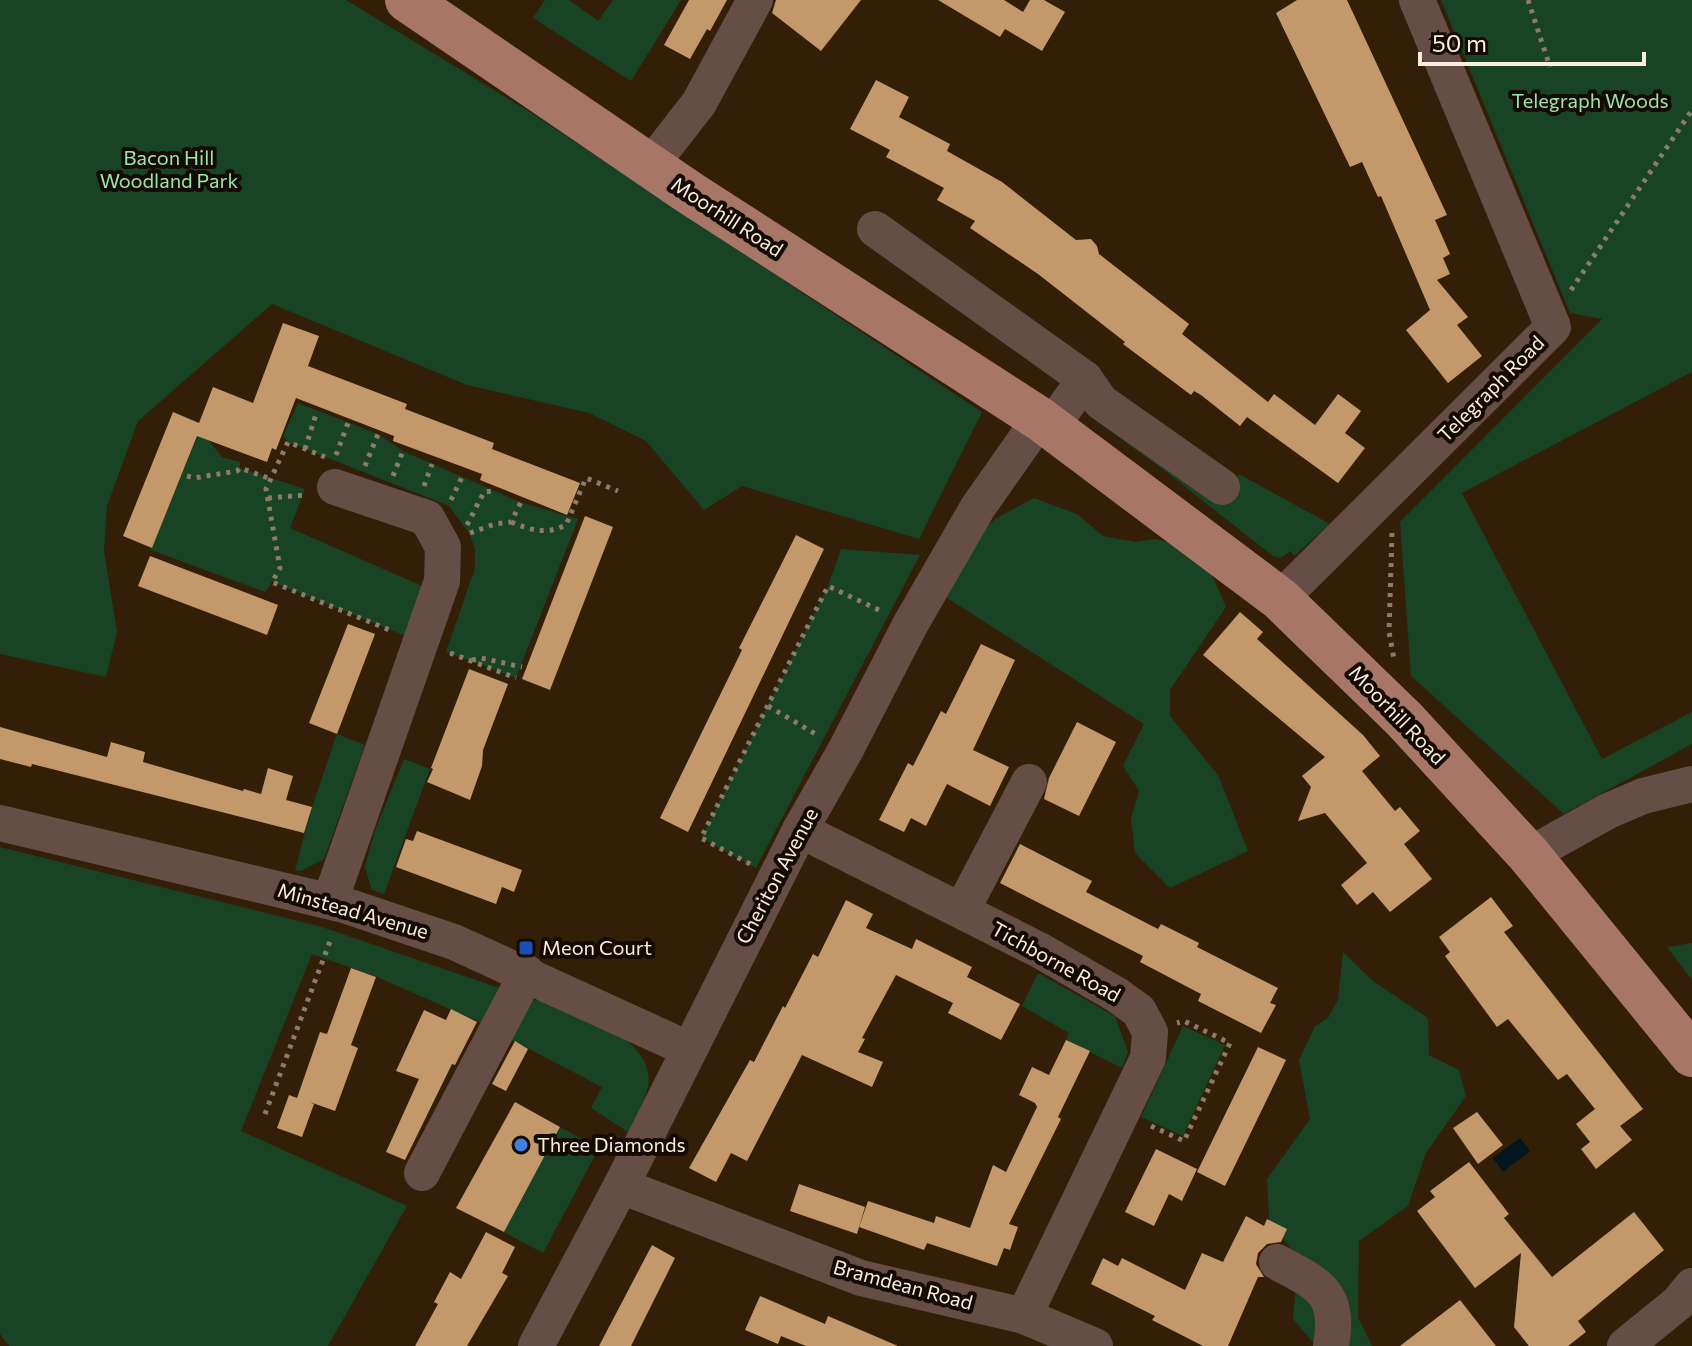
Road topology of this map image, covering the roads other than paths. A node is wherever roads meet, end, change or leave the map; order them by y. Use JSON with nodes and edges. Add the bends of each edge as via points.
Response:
{"nodes":[{"id":1,"x":755,"y":0,"type":"edge"},
{"id":2,"x":1417,"y":0,"type":"edge"},
{"id":3,"x":418,"y":3,"type":"edge"},
{"id":4,"x":650,"y":166,"type":"junction"},
{"id":5,"x":875,"y":229,"type":"dead end"},
{"id":6,"x":1085,"y":379,"type":"junction"},
{"id":7,"x":1046,"y":423,"type":"junction"},
{"id":8,"x":349,"y":479,"type":"road end"},
{"id":9,"x":1222,"y":487,"type":"dead end"},
{"id":10,"x":1280,"y":599,"type":"junction"},
{"id":11,"x":1029,"y":782,"type":"dead end"},
{"id":12,"x":1692,"y":784,"type":"edge"},
{"id":13,"x":0,"y":823,"type":"edge"},
{"id":14,"x":800,"y":830,"type":"junction"},
{"id":15,"x":1529,"y":855,"type":"junction"},
{"id":16,"x":337,"y":903,"type":"junction"},
{"id":17,"x":962,"y":910,"type":"junction"},
{"id":18,"x":527,"y":973,"type":"junction"},
{"id":19,"x":688,"y":1049,"type":"junction"},
{"id":20,"x":1692,"y":1055,"type":"edge"},
{"id":21,"x":422,"y":1173,"type":"dead end"},
{"id":22,"x":621,"y":1186,"type":"junction"},
{"id":23,"x":1277,"y":1262,"type":"dead end"},
{"id":24,"x":1692,"y":1286,"type":"edge"},
{"id":25,"x":1024,"y":1316,"type":"junction"},
{"id":26,"x":536,"y":1346,"type":"edge"},
{"id":27,"x":1095,"y":1346,"type":"edge"},
{"id":28,"x":1331,"y":1346,"type":"edge"},
{"id":29,"x":1625,"y":1346,"type":"edge"}],
"edges":[{"from":1,"to":4,"type":"street","via":[[699,103]]},
{"from":2,"to":10,"type":"street","name":"Telegraph Road","via":[[1553,327]]},
{"from":3,"to":4,"type":"main road","name":"Moorhill Road"},
{"from":4,"to":7,"type":"main road","name":"Moorhill Road"},
{"from":5,"to":6,"type":"street"},
{"from":6,"to":7,"type":"street"},
{"from":6,"to":9,"type":"street","via":[[1101,402]]},
{"from":7,"to":10,"type":"main road","name":"Moorhill Road"},
{"from":7,"to":14,"type":"street","name":"Cheriton Avenue","via":[[978,507]]},
{"from":8,"to":16,"type":"street","via":[[427,518],[443,547],[442,581]]},
{"from":10,"to":15,"type":"main road","name":"Moorhill Road","via":[[1404,719]]},
{"from":11,"to":17,"type":"street"},
{"from":12,"to":15,"type":"street","via":[[1608,811]]},
{"from":13,"to":16,"type":"street","name":"Minstead Avenue"},
{"from":14,"to":17,"type":"street","name":"Tichborne Road"},
{"from":14,"to":19,"type":"street","name":"Cheriton Avenue"},
{"from":15,"to":20,"type":"main road","name":"Moorhill Road"},
{"from":16,"to":18,"type":"street","name":"Minstead Avenue"},
{"from":17,"to":25,"type":"street","name":"Tichborne Road","via":[[1117,995],[1139,1011],[1150,1032],[1148,1058]]},
{"from":18,"to":19,"type":"street","name":"Minstead Avenue"},
{"from":18,"to":21,"type":"street"},
{"from":19,"to":22,"type":"street","name":"Cheriton Avenue"},
{"from":22,"to":25,"type":"street","name":"Bramdean Road","via":[[861,1278]]},
{"from":22,"to":26,"type":"street","name":"Cheriton Avenue"},
{"from":23,"to":28,"type":"street","via":[[1316,1283],[1328,1299],[1335,1321]]},
{"from":24,"to":29,"type":"street"},
{"from":25,"to":27,"type":"street","name":"Bramdean Road"}]}
